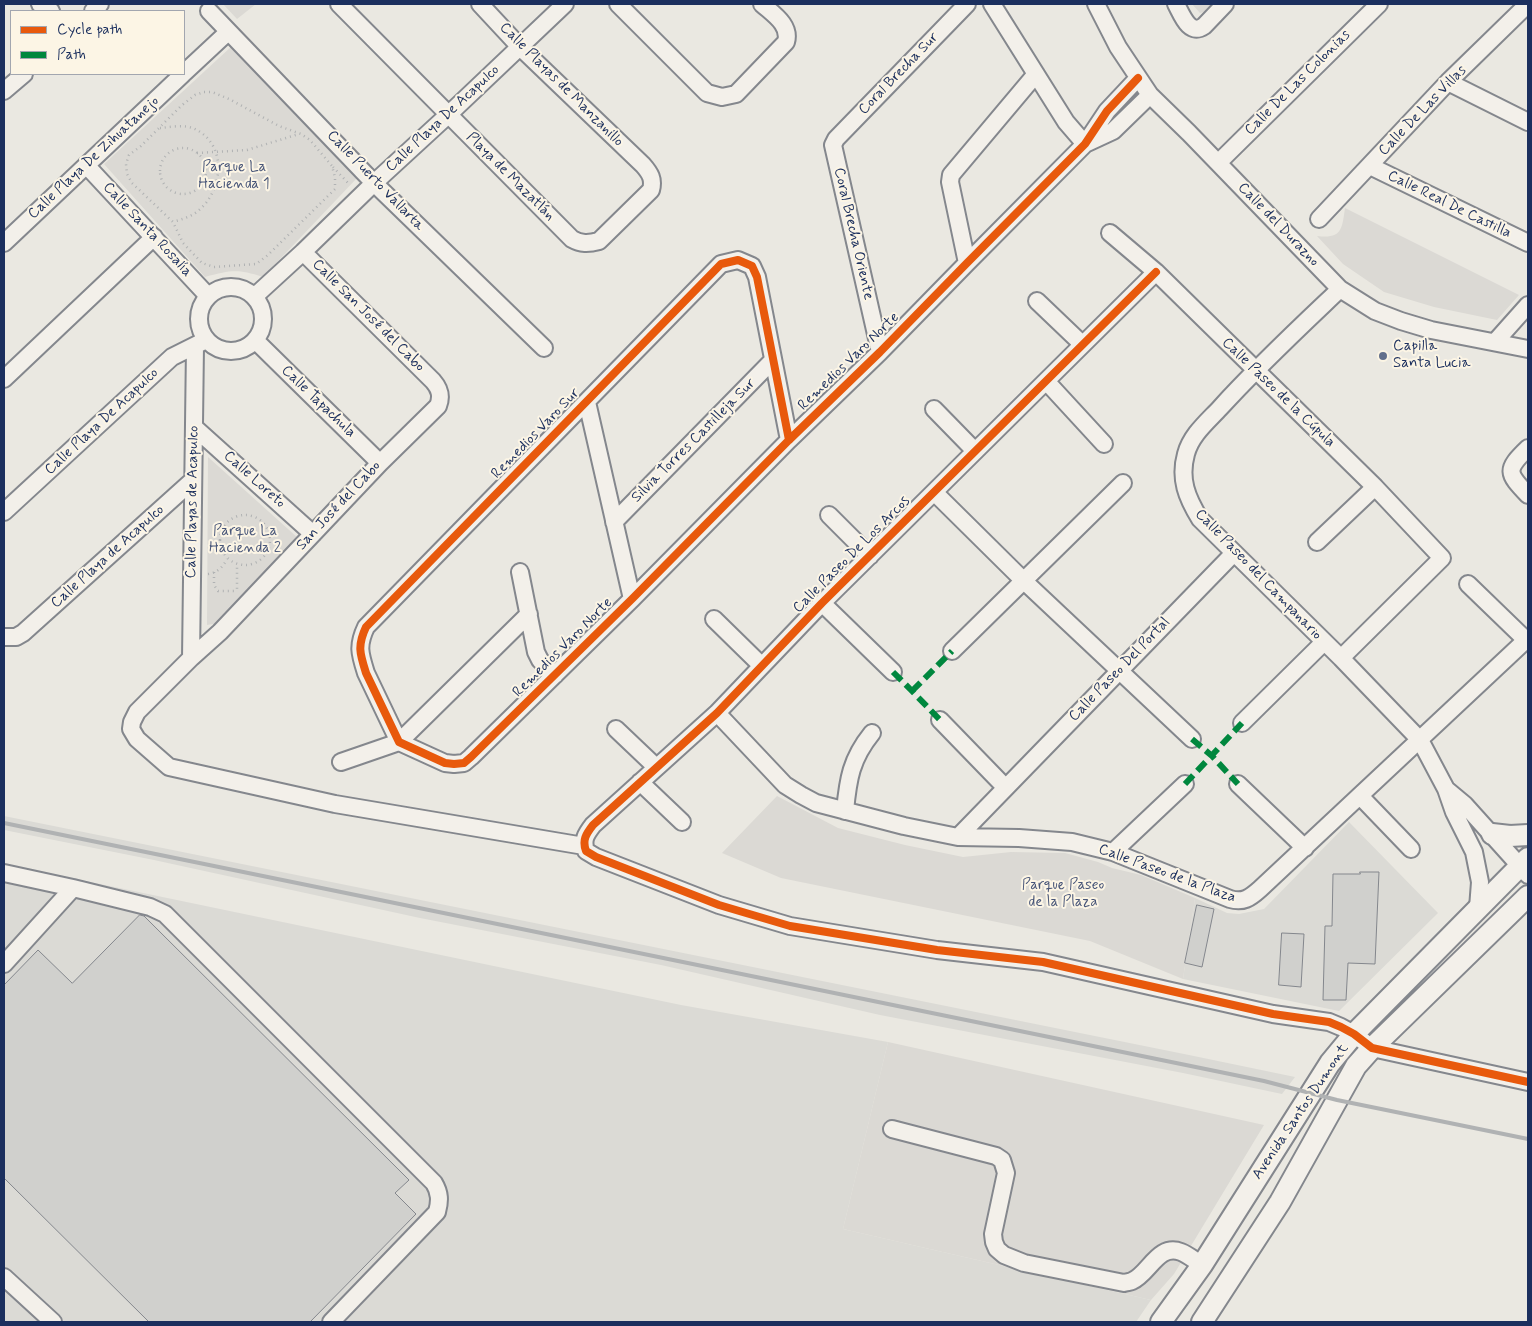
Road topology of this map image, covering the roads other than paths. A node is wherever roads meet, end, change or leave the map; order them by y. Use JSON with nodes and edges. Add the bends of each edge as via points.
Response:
{"nodes":[{"id":1,"x":340,"y":4,"type":"edge"},
{"id":2,"x":480,"y":4,"type":"edge"},
{"id":3,"x":565,"y":4,"type":"edge"},
{"id":4,"x":618,"y":4,"type":"edge"},
{"id":5,"x":762,"y":4,"type":"edge"},
{"id":6,"x":967,"y":4,"type":"edge"},
{"id":7,"x":992,"y":4,"type":"edge"},
{"id":8,"x":1098,"y":4,"type":"edge"},
{"id":9,"x":1176,"y":4,"type":"edge"},
{"id":10,"x":1225,"y":4,"type":"edge"},
{"id":11,"x":1378,"y":4,"type":"edge"},
{"id":12,"x":1527,"y":6,"type":"edge"},
{"id":13,"x":209,"y":11,"type":"dead end"},
{"id":14,"x":228,"y":32,"type":"junction"},
{"id":15,"x":520,"y":47,"type":"junction"},
{"id":16,"x":185,"y":73,"type":"edge"},
{"id":17,"x":1036,"y":74,"type":"junction"},
{"id":18,"x":23,"y":75,"type":"edge"},
{"id":19,"x":183,"y":75,"type":"edge"},
{"id":20,"x":1138,"y":78,"type":"junction"},
{"id":21,"x":1448,"y":82,"type":"junction"},
{"id":22,"x":4,"y":91,"type":"edge"},
{"id":23,"x":1150,"y":95,"type":"junction"},
{"id":24,"x":448,"y":115,"type":"junction"},
{"id":25,"x":1528,"y":122,"type":"edge"},
{"id":26,"x":1085,"y":144,"type":"junction"},
{"id":27,"x":833,"y":145,"type":"joint"},
{"id":28,"x":1218,"y":163,"type":"junction"},
{"id":29,"x":86,"y":165,"type":"junction"},
{"id":30,"x":1370,"y":166,"type":"junction"},
{"id":31,"x":374,"y":183,"type":"junction"},
{"id":32,"x":1320,"y":219,"type":"dead end"},
{"id":33,"x":1110,"y":233,"type":"dead end"},
{"id":34,"x":154,"y":237,"type":"junction"},
{"id":35,"x":572,"y":239,"type":"joint"},
{"id":36,"x":4,"y":243,"type":"edge"},
{"id":37,"x":1528,"y":244,"type":"edge"},
{"id":38,"x":303,"y":252,"type":"junction"},
{"id":39,"x":968,"y":264,"type":"junction"},
{"id":40,"x":1156,"y":272,"type":"junction"},
{"id":41,"x":1340,"y":289,"type":"junction"},
{"id":42,"x":208,"y":296,"type":"junction"},
{"id":43,"x":255,"y":296,"type":"junction"},
{"id":44,"x":1037,"y":301,"type":"dead end"},
{"id":45,"x":1528,"y":305,"type":"edge"},
{"id":46,"x":256,"y":341,"type":"junction"},
{"id":47,"x":1495,"y":342,"type":"junction"},
{"id":48,"x":200,"y":343,"type":"junction"},
{"id":49,"x":1082,"y":344,"type":"junction"},
{"id":50,"x":544,"y":348,"type":"dead end"},
{"id":51,"x":1528,"y":349,"type":"edge"},
{"id":52,"x":880,"y":352,"type":"junction"},
{"id":53,"x":773,"y":360,"type":"junction"},
{"id":54,"x":1254,"y":370,"type":"junction"},
{"id":55,"x":4,"y":379,"type":"edge"},
{"id":56,"x":433,"y":381,"type":"joint"},
{"id":57,"x":1046,"y":381,"type":"junction"},
{"id":58,"x":587,"y":402,"type":"junction"},
{"id":59,"x":934,"y":409,"type":"dead end"},
{"id":60,"x":194,"y":427,"type":"junction"},
{"id":61,"x":789,"y":440,"type":"junction"},
{"id":62,"x":1104,"y":444,"type":"dead end"},
{"id":63,"x":1528,"y":448,"type":"edge"},
{"id":64,"x":975,"y":451,"type":"junction"},
{"id":65,"x":380,"y":463,"type":"junction"},
{"id":66,"x":192,"y":481,"type":"junction"},
{"id":67,"x":1123,"y":483,"type":"dead end"},
{"id":68,"x":1375,"y":487,"type":"junction"},
{"id":69,"x":934,"y":492,"type":"junction"},
{"id":70,"x":1528,"y":495,"type":"edge"},
{"id":71,"x":4,"y":512,"type":"edge"},
{"id":72,"x":829,"y":515,"type":"dead end"},
{"id":73,"x":614,"y":522,"type":"junction"},
{"id":74,"x":313,"y":534,"type":"junction"},
{"id":75,"x":1317,"y":542,"type":"dead end"},
{"id":76,"x":1234,"y":553,"type":"junction"},
{"id":77,"x":870,"y":556,"type":"junction"},
{"id":78,"x":520,"y":572,"type":"dead end"},
{"id":79,"x":1024,"y":581,"type":"junction"},
{"id":80,"x":1468,"y":584,"type":"dead end"},
{"id":81,"x":632,"y":599,"type":"junction"},
{"id":82,"x":822,"y":603,"type":"junction"},
{"id":83,"x":529,"y":614,"type":"junction"},
{"id":84,"x":714,"y":619,"type":"dead end"},
{"id":85,"x":4,"y":637,"type":"edge"},
{"id":86,"x":1527,"y":641,"type":"edge"},
{"id":87,"x":1324,"y":642,"type":"junction"},
{"id":88,"x":952,"y":651,"type":"dead end"},
{"id":89,"x":192,"y":658,"type":"junction"},
{"id":90,"x":1341,"y":658,"type":"junction"},
{"id":91,"x":762,"y":666,"type":"junction"},
{"id":92,"x":1118,"y":671,"type":"junction"},
{"id":93,"x":893,"y":672,"type":"dead end"},
{"id":94,"x":555,"y":675,"type":"junction"},
{"id":95,"x":717,"y":712,"type":"junction"},
{"id":96,"x":940,"y":720,"type":"dead end"},
{"id":97,"x":1242,"y":723,"type":"dead end"},
{"id":98,"x":616,"y":729,"type":"dead end"},
{"id":99,"x":872,"y":733,"type":"dead end"},
{"id":100,"x":1192,"y":739,"type":"dead end"},
{"id":101,"x":1420,"y":740,"type":"junction"},
{"id":102,"x":399,"y":742,"type":"junction"},
{"id":103,"x":341,"y":762,"type":"dead end"},
{"id":104,"x":656,"y":767,"type":"junction"},
{"id":105,"x":640,"y":782,"type":"junction"},
{"id":106,"x":1186,"y":784,"type":"dead end"},
{"id":107,"x":1238,"y":784,"type":"dead end"},
{"id":108,"x":1005,"y":787,"type":"junction"},
{"id":109,"x":1446,"y":789,"type":"junction"},
{"id":110,"x":1360,"y":796,"type":"junction"},
{"id":111,"x":845,"y":811,"type":"junction"},
{"id":112,"x":682,"y":822,"type":"dead end"},
{"id":113,"x":1492,"y":834,"type":"junction"},
{"id":114,"x":1528,"y":836,"type":"edge"},
{"id":115,"x":958,"y":837,"type":"junction"},
{"id":116,"x":1306,"y":848,"type":"junction"},
{"id":117,"x":1411,"y":849,"type":"dead end"},
{"id":118,"x":590,"y":852,"type":"junction"},
{"id":119,"x":1113,"y":852,"type":"junction"},
{"id":120,"x":1526,"y":866,"type":"edge"},
{"id":121,"x":4,"y":873,"type":"edge"},
{"id":122,"x":73,"y":888,"type":"junction"},
{"id":123,"x":1528,"y":896,"type":"edge"},
{"id":124,"x":1478,"y":908,"type":"junction"},
{"id":125,"x":4,"y":964,"type":"edge"},
{"id":126,"x":1354,"y":1034,"type":"junction"},
{"id":127,"x":1372,"y":1048,"type":"junction"},
{"id":128,"x":1528,"y":1082,"type":"edge"},
{"id":129,"x":892,"y":1129,"type":"dead end"},
{"id":130,"x":1202,"y":1265,"type":"junction"},
{"id":131,"x":4,"y":1277,"type":"edge"},
{"id":132,"x":53,"y":1322,"type":"edge"},
{"id":133,"x":331,"y":1322,"type":"edge"},
{"id":134,"x":1161,"y":1322,"type":"edge"},
{"id":135,"x":1202,"y":1322,"type":"edge"}],
"edges":[{"from":1,"to":24,"type":"street","name":"Playa de Mazatlán"},
{"from":2,"to":15,"type":"street","name":"Calle Playas de Manzanillo"},
{"from":3,"to":15,"type":"street","name":"Calle Playa De Acapulco"},
{"from":4,"to":5,"type":"street","via":[[707,93],[722,98],[736,94],[786,42],[788,34],[782,23]]},
{"from":6,"to":27,"type":"street","name":"Coral Brecha Sur"},
{"from":7,"to":17,"type":"street"},
{"from":8,"to":20,"type":"street","name":"Calle del Durazno","via":[[1118,47]]},
{"from":9,"to":10,"type":"street","via":[[1187,24],[1195,29],[1204,26]]},
{"from":11,"to":28,"type":"street","name":"Calle De Las Colonias"},
{"from":12,"to":21,"type":"street","name":"Calle De Las Villas"},
{"from":13,"to":14,"type":"street","name":"Calle Puerto Vallarta"},
{"from":14,"to":16,"type":"street","name":"Calle Playa De Zihuatanejo"},
{"from":14,"to":31,"type":"street","name":"Calle Puerto Vallarta"},
{"from":15,"to":24,"type":"street","name":"Calle Playa De Acapulco"},
{"from":15,"to":35,"type":"street","name":"Calle Playas de Manzanillo","via":[[651,177],[651,190],[598,241],[582,243]]},
{"from":17,"to":26,"type":"street","via":[[1066,122]]},
{"from":17,"to":39,"type":"street","via":[[951,175]]},
{"from":18,"to":22,"type":"street"},
{"from":19,"to":29,"type":"street","name":"Calle Playa De Zihuatanejo"},
{"from":20,"to":23,"type":"street","name":"Calle del Durazno"},
{"from":20,"to":26,"type":"street","name":"Remedios Varo Norte","via":[[1107,111]]},
{"from":21,"to":25,"type":"street"},
{"from":21,"to":30,"type":"street","name":"Calle De Las Villas"},
{"from":23,"to":26,"type":"street","name":"Remedios Varo Norte","via":[[1113,131]]},
{"from":23,"to":28,"type":"street","name":"Calle del Durazno"},
{"from":24,"to":31,"type":"street","name":"Calle Playa De Acapulco"},
{"from":24,"to":35,"type":"street","name":"Playa de Mazatlán"},
{"from":26,"to":39,"type":"street","name":"Remedios Varo Norte"},
{"from":27,"to":52,"type":"street","name":"Coral Brecha Oriente"},
{"from":28,"to":41,"type":"street","name":"Calle del Durazno"},
{"from":29,"to":34,"type":"street","name":"Calle Santa Rosalía"},
{"from":29,"to":36,"type":"street","name":"Calle Playa De Zihuatanejo"},
{"from":30,"to":32,"type":"street","name":"Calle De Las Villas"},
{"from":30,"to":37,"type":"street","name":"Calle Real De Castilla"},
{"from":31,"to":38,"type":"street","name":"Calle Playa De Acapulco"},
{"from":31,"to":50,"type":"street","name":"Calle Puerto Vallarta"},
{"from":33,"to":40,"type":"street","name":"Calle Paseo de la Cúpula"},
{"from":34,"to":42,"type":"street","name":"Calle Santa Rosalía"},
{"from":34,"to":55,"type":"street"},
{"from":38,"to":43,"type":"street","name":"Calle Playa De Acapulco"},
{"from":38,"to":56,"type":"street","name":"Calle San José del Cabo"},
{"from":39,"to":52,"type":"street","name":"Remedios Varo Norte"},
{"from":40,"to":49,"type":"street","name":"Calle Paseo De Los Arcos"},
{"from":40,"to":54,"type":"street","name":"Calle Paseo de la Cúpula"},
{"from":41,"to":47,"type":"street","name":"Calle del Durazno","via":[[1375,311],[1401,321]]},
{"from":41,"to":54,"type":"street","name":"Calle Paseo del Campanario"},
{"from":42,"to":43,"type":"street","via":[[223,287],[240,287]]},
{"from":42,"to":48,"type":"street","via":[[198,317]]},
{"from":43,"to":46,"type":"street","via":[[263,310],[263,327]]},
{"from":44,"to":49,"type":"street"},
{"from":45,"to":47,"type":"street"},
{"from":46,"to":48,"type":"street","via":[[244,349],[230,352]]},
{"from":46,"to":65,"type":"street","name":"Calle Tapachula"},
{"from":47,"to":51,"type":"street","name":"Calle del Durazno"},
{"from":48,"to":60,"type":"street","name":"Calle Playas de Acapulco"},
{"from":48,"to":71,"type":"street","name":"Calle Playa De Acapulco","via":[[172,356]]},
{"from":49,"to":57,"type":"street","name":"Calle Paseo De Los Arcos"},
{"from":52,"to":61,"type":"street","name":"Remedios Varo Norte"},
{"from":53,"to":58,"type":"street","name":"Remedios Varo Sur","via":[[756,277],[752,266],[738,260],[721,264]]},
{"from":53,"to":61,"type":"street"},
{"from":53,"to":73,"type":"street","name":"Silvia Torres Castilleja Sur"},
{"from":54,"to":68,"type":"street","name":"Calle Paseo de la Cúpula"},
{"from":54,"to":76,"type":"street","name":"Calle Paseo del Campanario","via":[[1193,438],[1184,468],[1188,500],[1200,519]]},
{"from":56,"to":65,"type":"street","name":"San José del Cabo","via":[[441,396],[438,406]]},
{"from":57,"to":62,"type":"street"},
{"from":57,"to":64,"type":"street","name":"Calle Paseo De Los Arcos"},
{"from":58,"to":73,"type":"street"},
{"from":58,"to":102,"type":"street","name":"Remedios Varo Sur","via":[[366,627],[359,649],[364,667]]},
{"from":59,"to":64,"type":"street"},
{"from":60,"to":66,"type":"street","name":"Calle Playas de Acapulco"},
{"from":60,"to":74,"type":"street","name":"Calle Loreto"},
{"from":61,"to":81,"type":"street","name":"Remedios Varo Norte"},
{"from":63,"to":70,"type":"street","via":[[1516,460],[1511,471],[1512,478]]},
{"from":64,"to":69,"type":"street","name":"Calle Paseo De Los Arcos"},
{"from":65,"to":74,"type":"street","name":"San José del Cabo"},
{"from":66,"to":85,"type":"street","name":"Calle Playa de Acapulco","via":[[24,633]]},
{"from":66,"to":89,"type":"street","name":"Calle Playas de Acapulco"},
{"from":67,"to":79,"type":"street"},
{"from":68,"to":75,"type":"street"},
{"from":68,"to":90,"type":"street","name":"Calle Paseo de la Cúpula","via":[[1442,558]]},
{"from":69,"to":77,"type":"street","name":"Calle Paseo De Los Arcos"},
{"from":69,"to":79,"type":"street"},
{"from":72,"to":77,"type":"street"},
{"from":73,"to":81,"type":"street"},
{"from":74,"to":89,"type":"street","name":"San José del Cabo"},
{"from":76,"to":87,"type":"street","name":"Calle Paseo del Campanario"},
{"from":76,"to":92,"type":"street","name":"Calle Paseo Del Portal"},
{"from":77,"to":82,"type":"street","name":"Calle Paseo De Los Arcos"},
{"from":78,"to":83,"type":"street"},
{"from":79,"to":88,"type":"street"},
{"from":79,"to":92,"type":"street"},
{"from":80,"to":86,"type":"street"},
{"from":81,"to":94,"type":"street","name":"Remedios Varo Norte"},
{"from":82,"to":91,"type":"street","name":"Calle Paseo De Los Arcos"},
{"from":82,"to":93,"type":"street"},
{"from":83,"to":94,"type":"street","via":[[536,652]]},
{"from":83,"to":102,"type":"street"},
{"from":84,"to":91,"type":"street"},
{"from":86,"to":101,"type":"street","name":"Calle Paseo de la Plaza"},
{"from":87,"to":90,"type":"street","name":"Calle Paseo del Campanario"},
{"from":87,"to":97,"type":"street"},
{"from":89,"to":118,"type":"street","name":"San José del Cabo","via":[[137,712],[132,722],[131,729],[137,739],[169,767],[335,804]]},
{"from":90,"to":101,"type":"street","name":"Calle Paseo del Campanario"},
{"from":91,"to":95,"type":"street","name":"Calle Paseo De Los Arcos"},
{"from":92,"to":100,"type":"street"},
{"from":92,"to":108,"type":"street","name":"Calle Paseo Del Portal"},
{"from":94,"to":102,"type":"street","name":"Remedios Varo Norte","via":[[464,763],[445,763]]},
{"from":95,"to":104,"type":"street","name":"Calle Paseo De Los Arcos"},
{"from":95,"to":111,"type":"street","name":"Calle Paseo de la Plaza","via":[[785,785],[816,803]]},
{"from":96,"to":108,"type":"street"},
{"from":98,"to":104,"type":"street"},
{"from":99,"to":111,"type":"street","via":[[864,743],[849,778]]},
{"from":101,"to":109,"type":"street","name":"Calle Paseo del Campanario"},
{"from":101,"to":110,"type":"street","name":"Calle Paseo de la Plaza"},
{"from":102,"to":103,"type":"street"},
{"from":104,"to":105,"type":"street","name":"Calle Paseo De Los Arcos"},
{"from":105,"to":112,"type":"street"},
{"from":105,"to":118,"type":"street","name":"Calle Paseo De Los Arcos","via":[[586,833]]},
{"from":106,"to":119,"type":"street"},
{"from":107,"to":116,"type":"street"},
{"from":108,"to":115,"type":"street","name":"Calle Paseo Del Portal"},
{"from":109,"to":113,"type":"street"},
{"from":109,"to":124,"type":"street","via":[[1474,852],[1480,882]]},
{"from":110,"to":116,"type":"street","name":"Calle Paseo de la Plaza"},
{"from":110,"to":117,"type":"street"},
{"from":111,"to":115,"type":"street","name":"Calle Paseo de la Plaza"},
{"from":113,"to":114,"type":"main road"},
{"from":113,"to":120,"type":"street"},
{"from":115,"to":119,"type":"street","name":"Calle Paseo de la Plaza","via":[[1072,842]]},
{"from":116,"to":119,"type":"street","name":"Calle Paseo de la Plaza","via":[[1251,897],[1242,901]]},
{"from":118,"to":126,"type":"street","via":[[719,905],[790,926],[937,950],[1043,962],[1273,1014],[1328,1022]]},
{"from":120,"to":124,"type":"main road","name":"Avenida Santos Dumont"},
{"from":121,"to":122,"type":"street"},
{"from":122,"to":125,"type":"street"},
{"from":122,"to":133,"type":"street","via":[[150,907],[165,914],[434,1183],[440,1203],[437,1212]]},
{"from":123,"to":127,"type":"main road","name":"Avenida Santos Dumont"},
{"from":124,"to":126,"type":"main road","name":"Avenida Santos Dumont"},
{"from":126,"to":127,"type":"street"},
{"from":126,"to":130,"type":"main road","name":"Avenida Santos Dumont","via":[[1316,1083]]},
{"from":127,"to":128,"type":"street"},
{"from":127,"to":135,"type":"main road","name":"Avenida Santos Dumont","via":[[1356,1066],[1280,1202]]},
{"from":129,"to":130,"type":"street","via":[[1002,1160],[1006,1173],[993,1234],[997,1249],[1024,1264],[1124,1283],[1139,1276],[1161,1254],[1174,1251],[1186,1254]]},
{"from":130,"to":134,"type":"main road","name":"Avenida Santos Dumont"},
{"from":131,"to":132,"type":"street"}]}
